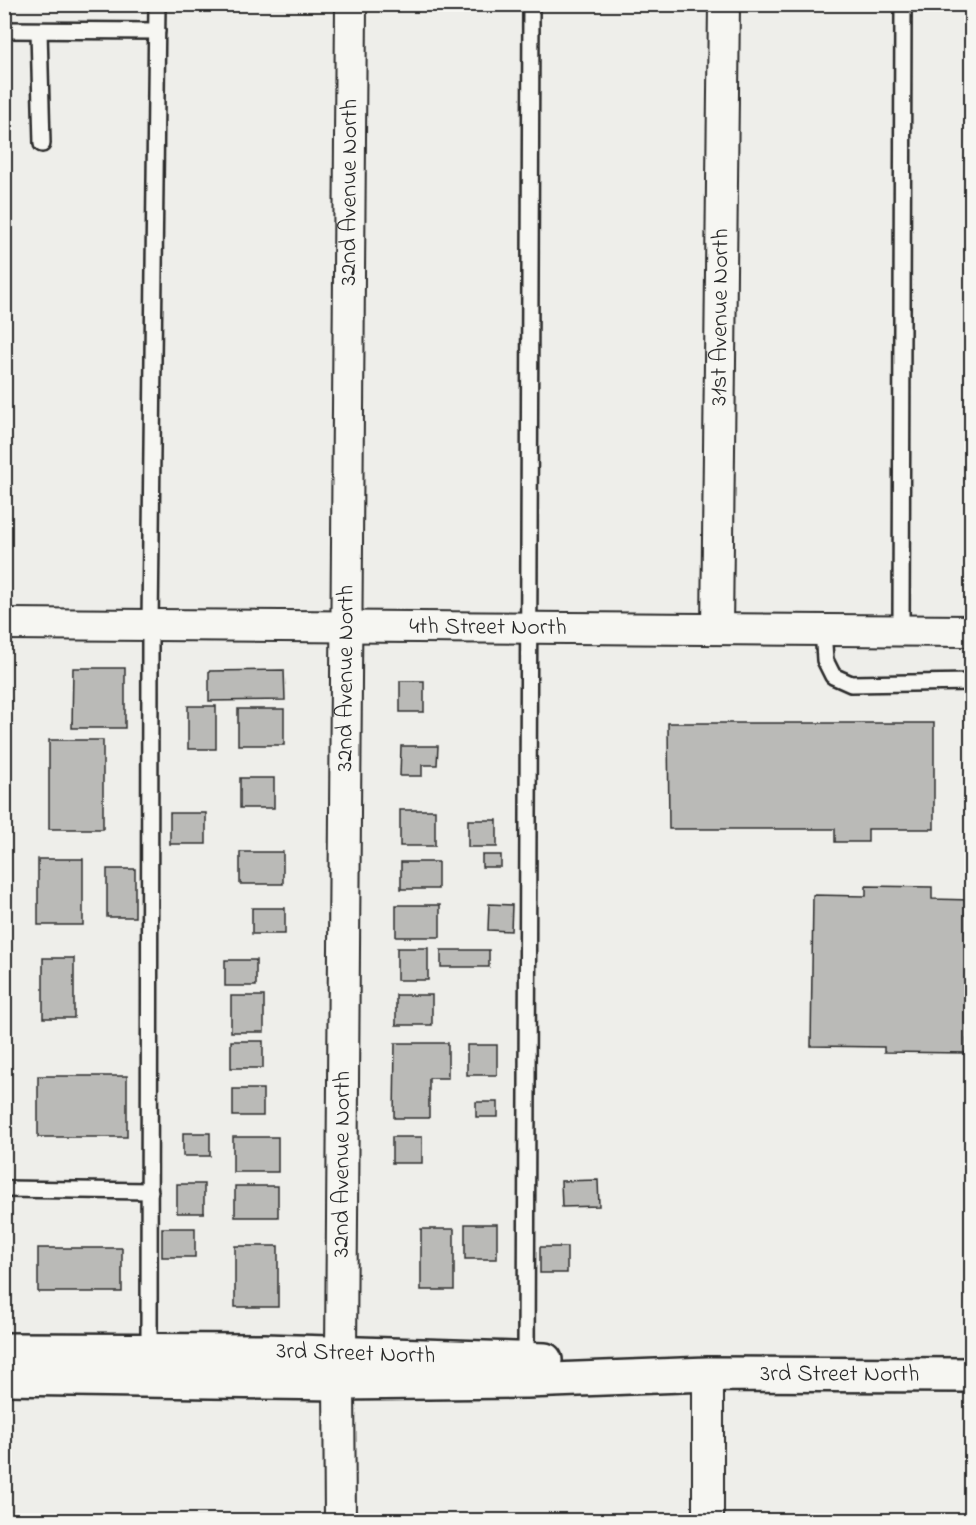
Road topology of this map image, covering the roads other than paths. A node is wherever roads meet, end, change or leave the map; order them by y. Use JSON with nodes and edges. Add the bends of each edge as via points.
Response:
{"nodes":[{"id":1,"x":157,"y":4,"type":"edge"},
{"id":2,"x":351,"y":4,"type":"edge"},
{"id":3,"x":531,"y":4,"type":"edge"},
{"id":4,"x":724,"y":4,"type":"edge"},
{"id":5,"x":903,"y":4,"type":"edge"},
{"id":6,"x":4,"y":30,"type":"edge"},
{"id":7,"x":39,"y":31,"type":"junction"},
{"id":8,"x":157,"y":31,"type":"junction"},
{"id":9,"x":42,"y":144,"type":"dead end"},
{"id":10,"x":4,"y":624,"type":"edge"},
{"id":11,"x":150,"y":625,"type":"junction"},
{"id":12,"x":346,"y":626,"type":"junction"},
{"id":13,"x":530,"y":627,"type":"junction"},
{"id":14,"x":717,"y":629,"type":"junction"},
{"id":15,"x":823,"y":629,"type":"junction"},
{"id":16,"x":901,"y":630,"type":"junction"},
{"id":17,"x":972,"y":631,"type":"edge"},
{"id":18,"x":972,"y":682,"type":"edge"},
{"id":19,"x":4,"y":1189,"type":"edge"},
{"id":20,"x":150,"y":1191,"type":"junction"},
{"id":21,"x":4,"y":1350,"type":"edge"},
{"id":22,"x":149,"y":1352,"type":"junction"},
{"id":23,"x":526,"y":1359,"type":"junction"},
{"id":24,"x":340,"y":1368,"type":"junction"},
{"id":25,"x":708,"y":1374,"type":"junction"},
{"id":26,"x":972,"y":1375,"type":"edge"},
{"id":27,"x":4,"y":1378,"type":"edge"},
{"id":28,"x":340,"y":1521,"type":"edge"},
{"id":29,"x":708,"y":1521,"type":"edge"}],
"edges":[{"from":1,"to":8,"type":"lane"},
{"from":2,"to":12,"type":"street","name":"32nd Avenue North"},
{"from":3,"to":13,"type":"lane"},
{"from":4,"to":14,"type":"street","name":"31st Avenue North"},
{"from":5,"to":16,"type":"lane"},
{"from":6,"to":7,"type":"lane"},
{"from":7,"to":8,"type":"lane"},
{"from":7,"to":9,"type":"lane"},
{"from":8,"to":11,"type":"lane"},
{"from":10,"to":11,"type":"street","name":"4th Street North"},
{"from":11,"to":12,"type":"street","name":"4th Street North"},
{"from":11,"to":20,"type":"lane"},
{"from":12,"to":13,"type":"street","name":"4th Street North"},
{"from":12,"to":24,"type":"street","name":"32nd Avenue North"},
{"from":13,"to":14,"type":"street","name":"4th Street North"},
{"from":13,"to":23,"type":"lane"},
{"from":14,"to":15,"type":"street","name":"4th Street North"},
{"from":15,"to":16,"type":"street","name":"4th Street North"},
{"from":15,"to":18,"type":"lane","via":[[825,660],[833,676],[851,684]]},
{"from":16,"to":17,"type":"street","name":"4th Street North"},
{"from":19,"to":20,"type":"lane"},
{"from":20,"to":22,"type":"lane"},
{"from":21,"to":22,"type":"main road","name":"3rd Street North"},
{"from":22,"to":24,"type":"main road","name":"3rd Street North"},
{"from":23,"to":24,"type":"main road","name":"3rd Street North"},
{"from":23,"to":25,"type":"main road","name":"3rd Street North"},
{"from":24,"to":25,"type":"main road","name":"3rd Street North","via":[[527,1381]]},
{"from":24,"to":27,"type":"main road","name":"3rd Street North"},
{"from":24,"to":28,"type":"street","name":"32nd Avenue North"},
{"from":25,"to":26,"type":"main road","name":"3rd Street North"},
{"from":25,"to":29,"type":"street"}]}
